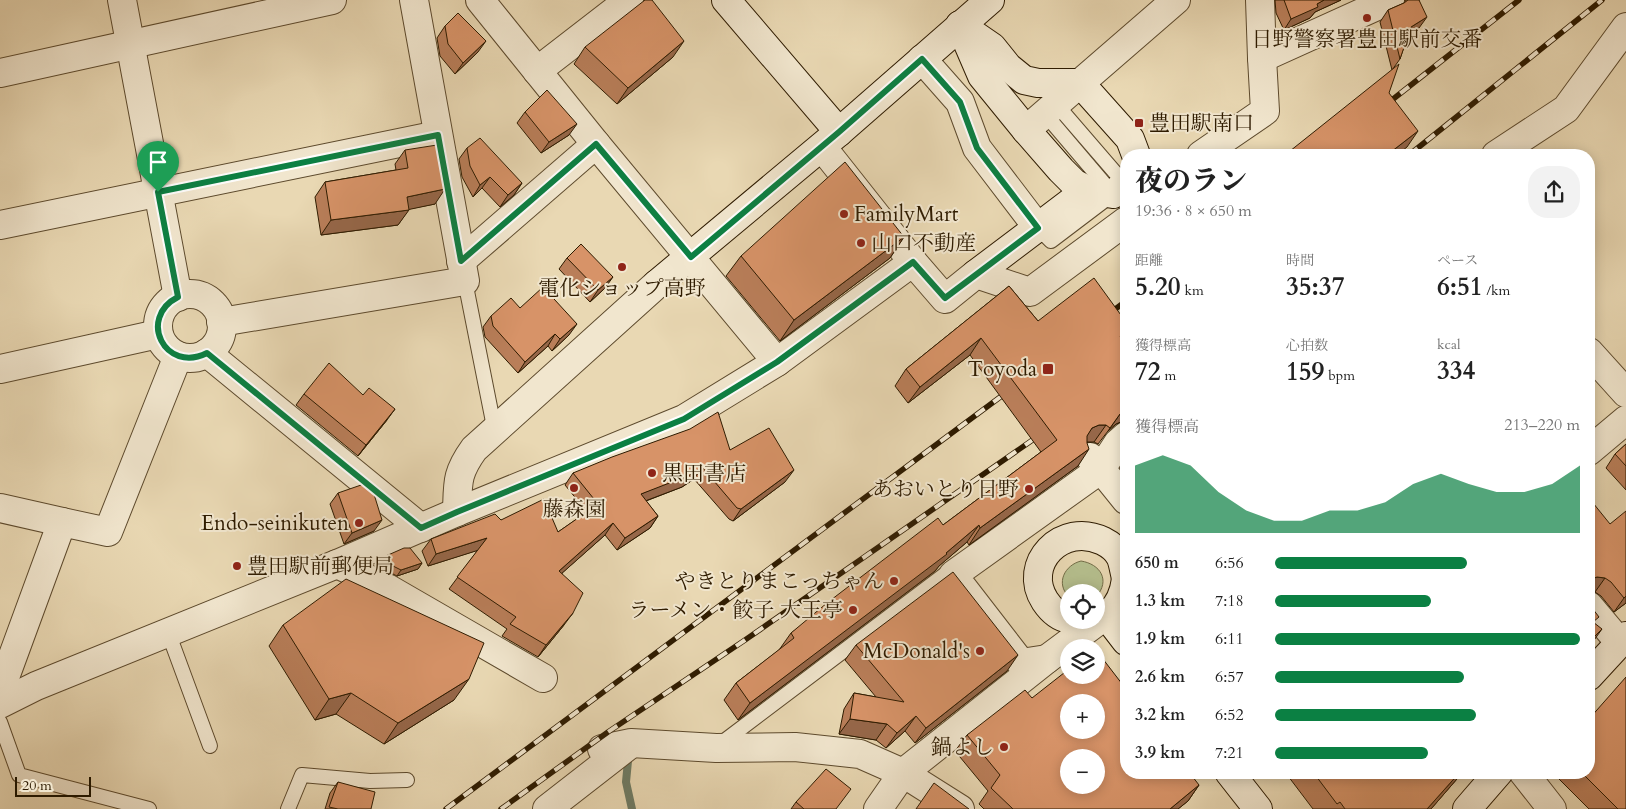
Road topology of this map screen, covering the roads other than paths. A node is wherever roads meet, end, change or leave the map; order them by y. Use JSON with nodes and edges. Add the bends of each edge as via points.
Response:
{"nodes":[{"id":1,"x":122,"y":0,"type":"edge"},
{"id":2,"x":332,"y":0,"type":"edge"},
{"id":3,"x":414,"y":0,"type":"edge"},
{"id":4,"x":480,"y":0,"type":"edge"},
{"id":5,"x":629,"y":0,"type":"edge"},
{"id":6,"x":726,"y":0,"type":"edge"},
{"id":7,"x":990,"y":0,"type":"edge"},
{"id":8,"x":1176,"y":0,"type":"edge"},
{"id":9,"x":1260,"y":0,"type":"edge"},
{"id":10,"x":1390,"y":0,"type":"edge"},
{"id":11,"x":277,"y":6,"type":"edge"},
{"id":12,"x":960,"y":25,"type":"junction"},
{"id":13,"x":1626,"y":27,"type":"edge"},
{"id":14,"x":130,"y":44,"type":"junction"},
{"id":15,"x":1262,"y":58,"type":"junction"},
{"id":16,"x":922,"y":59,"type":"junction"},
{"id":17,"x":537,"y":71,"type":"junction"},
{"id":18,"x":0,"y":73,"type":"edge"},
{"id":19,"x":1053,"y":107,"type":"junction"},
{"id":20,"x":438,"y":135,"type":"junction"},
{"id":21,"x":830,"y":139,"type":"junction"},
{"id":22,"x":596,"y":144,"type":"junction"},
{"id":23,"x":1134,"y":149,"type":"edge"},
{"id":24,"x":1211,"y":149,"type":"edge"},
{"id":25,"x":1505,"y":149,"type":"edge"},
{"id":26,"x":1116,"y":185,"type":"edge"},
{"id":27,"x":158,"y":192,"type":"junction"},
{"id":28,"x":1120,"y":224,"type":"edge"},
{"id":29,"x":0,"y":225,"type":"edge"},
{"id":30,"x":1038,"y":228,"type":"junction"},
{"id":31,"x":691,"y":257,"type":"junction"},
{"id":32,"x":913,"y":262,"type":"junction"},
{"id":33,"x":463,"y":271,"type":"junction"},
{"id":34,"x":976,"y":274,"type":"junction"},
{"id":35,"x":178,"y":297,"type":"junction"},
{"id":36,"x":221,"y":322,"type":"junction"},
{"id":37,"x":158,"y":334,"type":"junction"},
{"id":38,"x":207,"y":353,"type":"junction"},
{"id":39,"x":178,"y":356,"type":"junction"},
{"id":40,"x":1595,"y":359,"type":"edge"},
{"id":41,"x":777,"y":362,"type":"junction"},
{"id":42,"x":0,"y":369,"type":"edge"},
{"id":43,"x":1626,"y":393,"type":"edge"},
{"id":44,"x":1626,"y":420,"type":"edge"},
{"id":45,"x":495,"y":432,"type":"junction"},
{"id":46,"x":1120,"y":441,"type":"edge"},
{"id":47,"x":1595,"y":446,"type":"edge"},
{"id":48,"x":1095,"y":463,"type":"junction"},
{"id":49,"x":1120,"y":493,"type":"edge"},
{"id":50,"x":0,"y":508,"type":"edge"},
{"id":51,"x":457,"y":512,"type":"junction"},
{"id":52,"x":62,"y":522,"type":"junction"},
{"id":53,"x":421,"y":528,"type":"junction"},
{"id":54,"x":1120,"y":556,"type":"edge"},
{"id":55,"x":337,"y":564,"type":"junction"},
{"id":56,"x":954,"y":575,"type":"junction"},
{"id":57,"x":1116,"y":607,"type":"edge"},
{"id":58,"x":1595,"y":612,"type":"edge"},
{"id":59,"x":1105,"y":615,"type":"edge"},
{"id":60,"x":1060,"y":616,"type":"edge"},
{"id":61,"x":1120,"y":621,"type":"edge"},
{"id":62,"x":168,"y":632,"type":"junction"},
{"id":63,"x":1623,"y":640,"type":"edge"},
{"id":64,"x":1047,"y":659,"type":"junction"},
{"id":65,"x":1595,"y":670,"type":"edge"},
{"id":66,"x":543,"y":678,"type":"dead end"},
{"id":67,"x":0,"y":691,"type":"edge"},
{"id":68,"x":0,"y":704,"type":"edge"},
{"id":69,"x":0,"y":722,"type":"edge"},
{"id":70,"x":631,"y":744,"type":"junction"},
{"id":71,"x":210,"y":746,"type":"dead end"},
{"id":72,"x":716,"y":748,"type":"junction"},
{"id":73,"x":602,"y":749,"type":"dead end"},
{"id":74,"x":903,"y":773,"type":"junction"},
{"id":75,"x":1234,"y":779,"type":"edge"},
{"id":76,"x":1493,"y":779,"type":"edge"},
{"id":77,"x":1528,"y":779,"type":"edge"},
{"id":78,"x":407,"y":780,"type":"dead end"},
{"id":79,"x":150,"y":809,"type":"edge"},
{"id":80,"x":288,"y":809,"type":"edge"},
{"id":81,"x":546,"y":809,"type":"edge"},
{"id":82,"x":878,"y":809,"type":"edge"},
{"id":83,"x":960,"y":809,"type":"edge"},
{"id":84,"x":1258,"y":809,"type":"edge"},
{"id":85,"x":1467,"y":809,"type":"edge"},
{"id":86,"x":1552,"y":809,"type":"edge"}],
"edges":[{"from":1,"to":14,"type":"street"},
{"from":2,"to":11,"type":"street"},
{"from":3,"to":20,"type":"street"},
{"from":4,"to":17,"type":"street"},
{"from":5,"to":17,"type":"street"},
{"from":6,"to":21,"type":"street"},
{"from":7,"to":12,"type":"street"},
{"from":8,"to":19,"type":"street"},
{"from":9,"to":15,"type":"street"},
{"from":10,"to":15,"type":"street"},
{"from":11,"to":14,"type":"street"},
{"from":12,"to":16,"type":"street"},
{"from":12,"to":19,"type":"street","via":[[992,47],[1008,68],[1024,80],[1038,83]]},
{"from":12,"to":19,"type":"street","via":[[982,76]]},
{"from":13,"to":25,"type":"street","via":[[1566,109]]},
{"from":14,"to":18,"type":"street"},
{"from":14,"to":27,"type":"street"},
{"from":15,"to":24,"type":"street","via":[[1265,111]]},
{"from":16,"to":21,"type":"street"},
{"from":16,"to":30,"type":"street","via":[[960,102],[977,148]]},
{"from":17,"to":22,"type":"street"},
{"from":19,"to":23,"type":"street","via":[[1130,140]]},
{"from":19,"to":26,"type":"lane"},
{"from":19,"to":26,"type":"street","via":[[1074,183]]},
{"from":20,"to":27,"type":"street"},
{"from":20,"to":33,"type":"street"},
{"from":21,"to":31,"type":"street"},
{"from":21,"to":32,"type":"street"},
{"from":22,"to":31,"type":"street"},
{"from":22,"to":33,"type":"street"},
{"from":26,"to":30,"type":"street"},
{"from":27,"to":29,"type":"street"},
{"from":27,"to":35,"type":"street"},
{"from":28,"to":34,"type":"street","via":[[1030,292]]},
{"from":30,"to":34,"type":"street"},
{"from":31,"to":41,"type":"street"},
{"from":31,"to":45,"type":"street","via":[[657,284]]},
{"from":32,"to":34,"type":"street","via":[[945,298]]},
{"from":32,"to":41,"type":"street"},
{"from":33,"to":36,"type":"street"},
{"from":33,"to":45,"type":"lane"},
{"from":35,"to":36,"type":"street","via":[[197,295],[206,299],[219,312]]},
{"from":35,"to":37,"type":"street","via":[[164,307]]},
{"from":36,"to":38,"type":"street","via":[[219,340]]},
{"from":37,"to":39,"type":"street","via":[[169,351]]},
{"from":37,"to":42,"type":"street"},
{"from":38,"to":39,"type":"street","via":[[193,358]]},
{"from":38,"to":53,"type":"street"},
{"from":39,"to":52,"type":"street","via":[[108,532]]},
{"from":40,"to":43,"type":"street"},
{"from":41,"to":51,"type":"street","via":[[684,419]]},
{"from":44,"to":47,"type":"street"},
{"from":45,"to":51,"type":"street","via":[[474,449],[465,462],[458,478]]},
{"from":46,"to":48,"type":"street"},
{"from":48,"to":49,"type":"street"},
{"from":48,"to":56,"type":"street"},
{"from":50,"to":52,"type":"street"},
{"from":51,"to":53,"type":"street"},
{"from":52,"to":67,"type":"street"},
{"from":53,"to":55,"type":"street"},
{"from":54,"to":60,"type":"street","via":[[1110,545],[1093,536],[1077,535],[1058,542],[1047,552],[1039,569],[1038,584],[1050,609]]},
{"from":55,"to":62,"type":"street"},
{"from":55,"to":66,"type":"street","via":[[387,588]]},
{"from":56,"to":64,"type":"street","via":[[1022,663]]},
{"from":56,"to":72,"type":"lane","via":[[944,575]]},
{"from":57,"to":59,"type":"street"},
{"from":57,"to":61,"type":"street"},
{"from":57,"to":64,"type":"street"},
{"from":58,"to":63,"type":"street"},
{"from":62,"to":68,"type":"street"},
{"from":62,"to":71,"type":"lane"},
{"from":63,"to":65,"type":"street"},
{"from":64,"to":74,"type":"street"},
{"from":69,"to":79,"type":"lane","via":[[19,775]]},
{"from":70,"to":72,"type":"street"},
{"from":70,"to":73,"type":"street"},
{"from":70,"to":81,"type":"street"},
{"from":72,"to":74,"type":"street","via":[[795,747],[860,754]]},
{"from":74,"to":82,"type":"street"},
{"from":74,"to":83,"type":"street"},
{"from":75,"to":84,"type":"street"},
{"from":76,"to":85,"type":"street"},
{"from":77,"to":86,"type":"street"},
{"from":78,"to":80,"type":"lane","via":[[370,781],[302,775]]}]}
